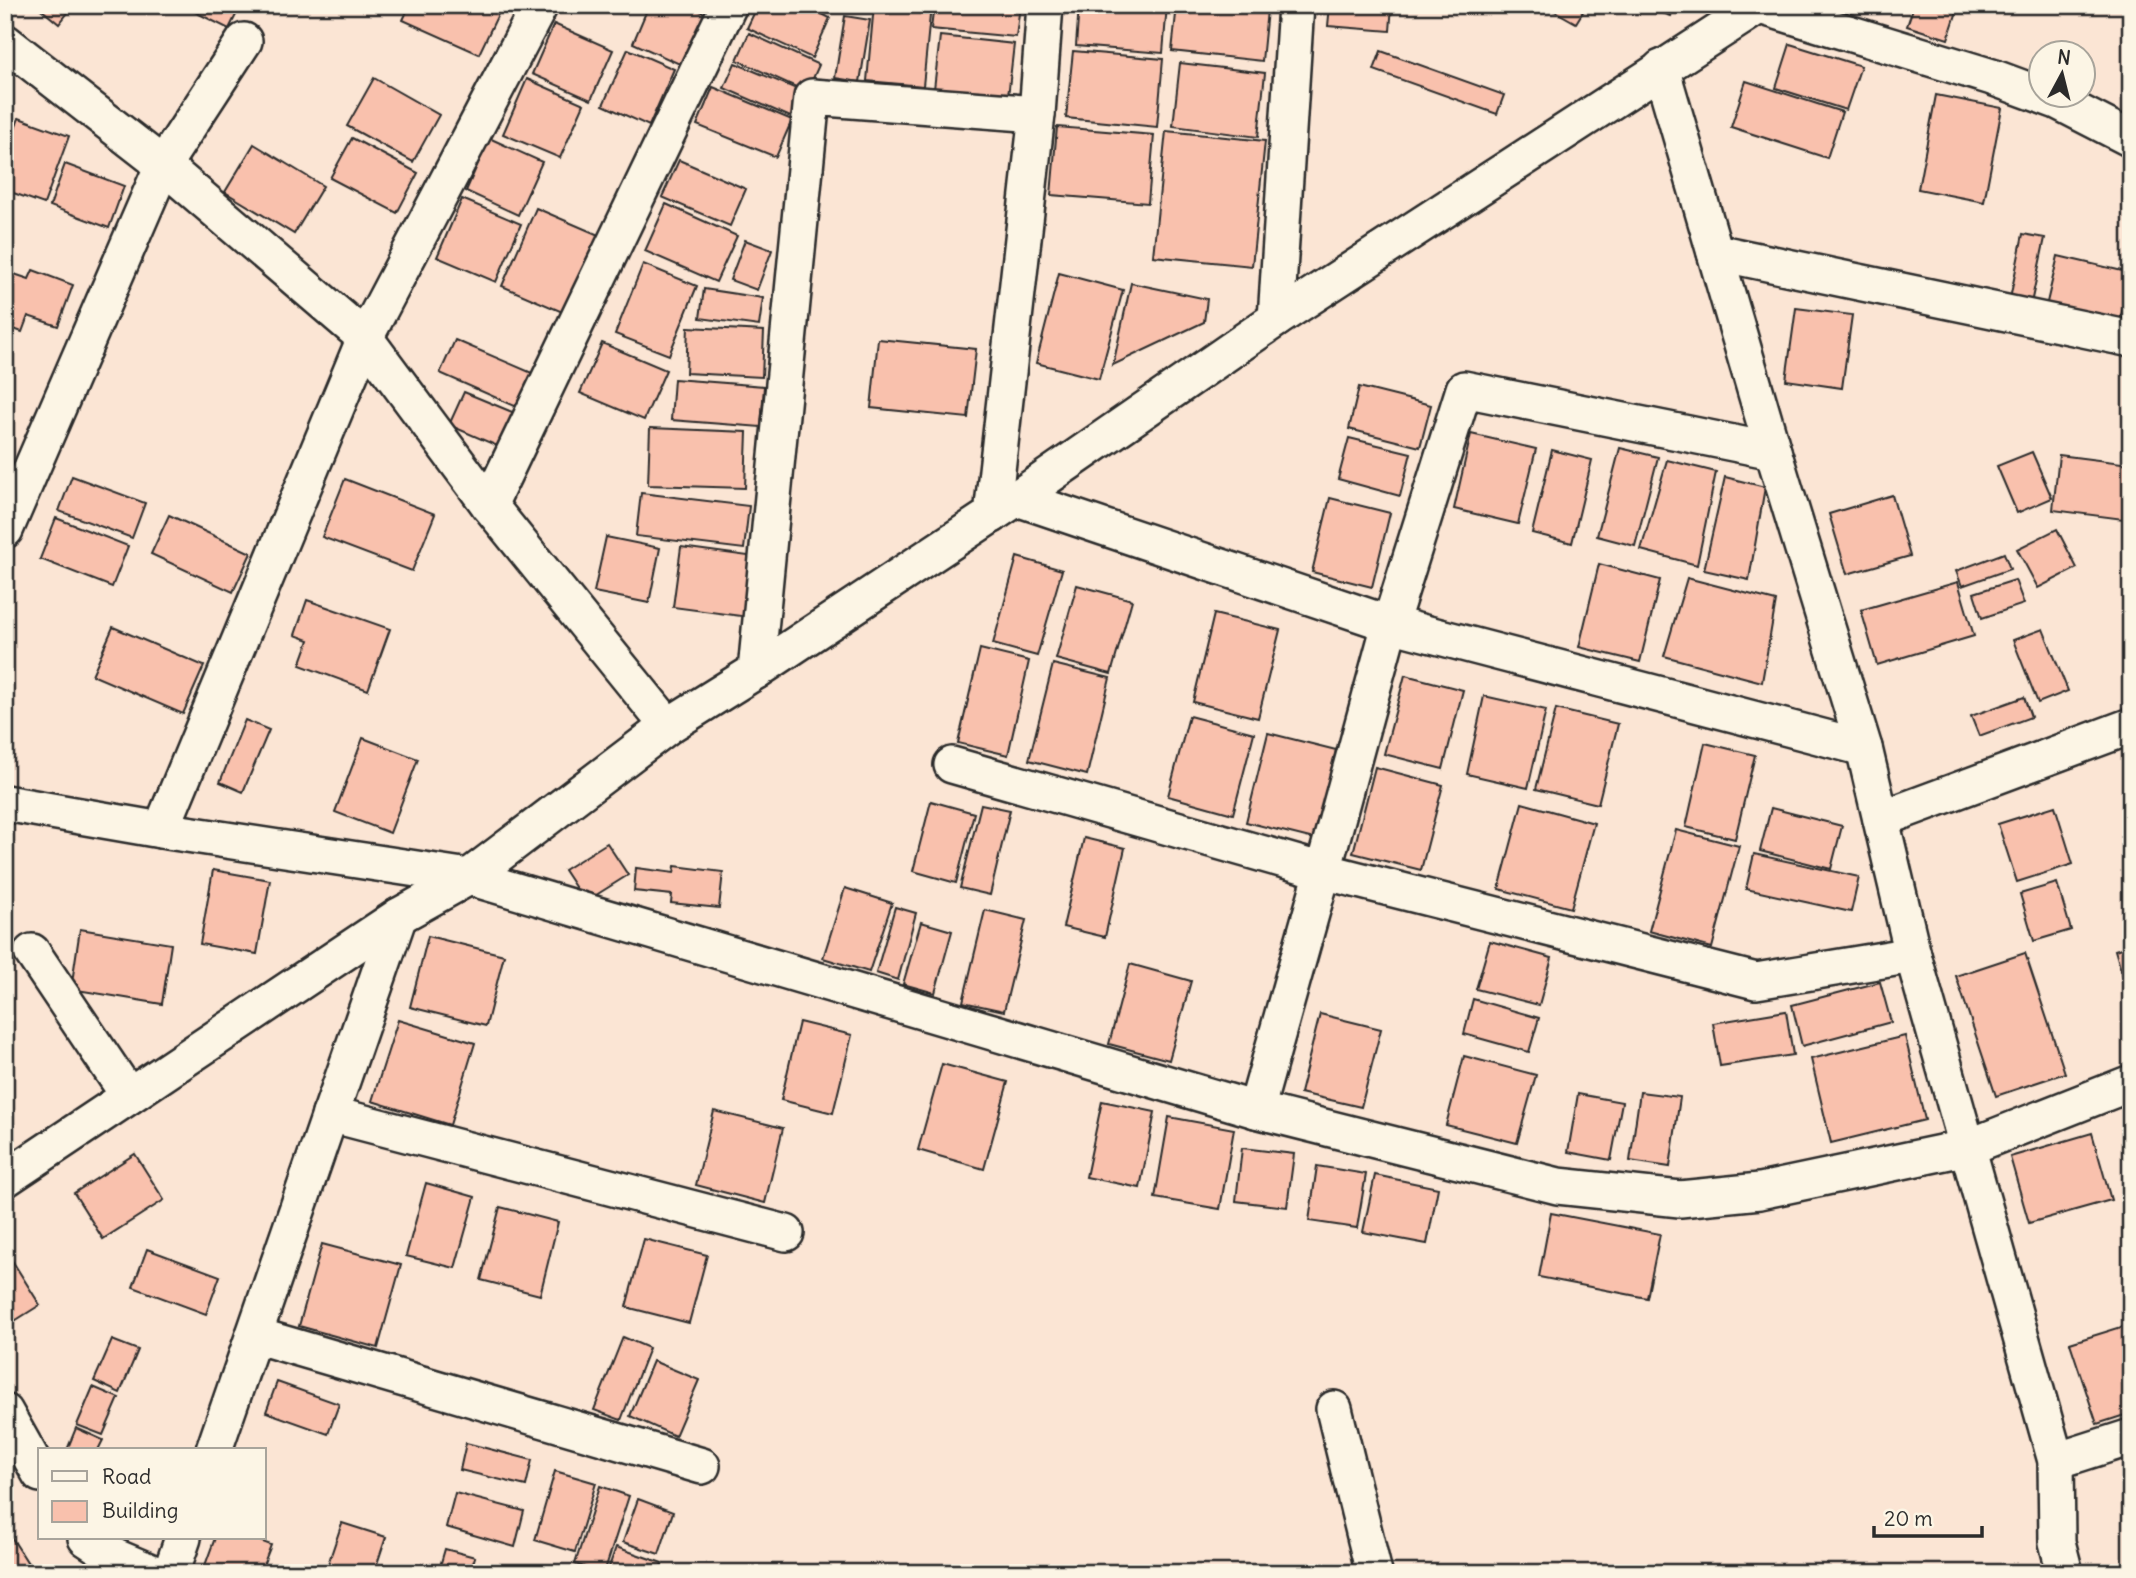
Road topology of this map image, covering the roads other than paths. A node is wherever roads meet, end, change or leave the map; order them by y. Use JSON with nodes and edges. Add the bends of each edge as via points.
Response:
{"nodes":[{"id":1,"x":540,"y":5,"type":"edge"},
{"id":2,"x":729,"y":5,"type":"edge"},
{"id":3,"x":1045,"y":5,"type":"edge"},
{"id":4,"x":1296,"y":5,"type":"edge"},
{"id":5,"x":1760,"y":6,"type":"edge"},
{"id":6,"x":244,"y":41,"type":"dead end"},
{"id":7,"x":5,"y":42,"type":"edge"},
{"id":8,"x":1661,"y":68,"type":"junction"},
{"id":9,"x":1037,"y":114,"type":"junction"},
{"id":10,"x":2129,"y":138,"type":"edge"},
{"id":11,"x":163,"y":165,"type":"junction"},
{"id":12,"x":1715,"y":252,"type":"junction"},
{"id":13,"x":1276,"y":319,"type":"junction"},
{"id":14,"x":365,"y":338,"type":"junction"},
{"id":15,"x":2131,"y":339,"type":"edge"},
{"id":16,"x":1773,"y":452,"type":"junction"},
{"id":17,"x":489,"y":505,"type":"junction"},
{"id":18,"x":1005,"y":506,"type":"junction"},
{"id":19,"x":5,"y":530,"type":"edge"},
{"id":20,"x":1390,"y":624,"type":"junction"},
{"id":21,"x":756,"y":671,"type":"junction"},
{"id":22,"x":668,"y":726,"type":"junction"},
{"id":23,"x":2131,"y":726,"type":"edge"},
{"id":24,"x":1864,"y":748,"type":"junction"},
{"id":25,"x":952,"y":765,"type":"dead end"},
{"id":26,"x":5,"y":803,"type":"edge"},
{"id":27,"x":1881,"y":819,"type":"junction"},
{"id":28,"x":162,"y":830,"type":"junction"},
{"id":29,"x":1323,"y":871,"type":"junction"},
{"id":30,"x":468,"y":877,"type":"junction"},
{"id":31,"x":399,"y":916,"type":"junction"},
{"id":32,"x":32,"y":952,"type":"dead end"},
{"id":33,"x":1913,"y":955,"type":"junction"},
{"id":34,"x":2131,"y":1083,"type":"edge"},
{"id":35,"x":130,"y":1096,"type":"junction"},
{"id":36,"x":1256,"y":1110,"type":"junction"},
{"id":37,"x":330,"y":1114,"type":"junction"},
{"id":38,"x":1969,"y":1147,"type":"junction"},
{"id":39,"x":5,"y":1179,"type":"edge"},
{"id":40,"x":786,"y":1233,"type":"dead end"},
{"id":41,"x":254,"y":1335,"type":"junction"},
{"id":42,"x":1334,"y":1409,"type":"dead end"},
{"id":43,"x":5,"y":1412,"type":"edge"},
{"id":44,"x":2131,"y":1437,"type":"edge"},
{"id":45,"x":215,"y":1448,"type":"edge"},
{"id":46,"x":2056,"y":1461,"type":"junction"},
{"id":47,"x":702,"y":1466,"type":"dead end"},
{"id":48,"x":38,"y":1470,"type":"edge"},
{"id":49,"x":89,"y":1540,"type":"edge"},
{"id":50,"x":182,"y":1540,"type":"edge"},
{"id":51,"x":153,"y":1573,"type":"edge"},
{"id":52,"x":171,"y":1573,"type":"edge"},
{"id":53,"x":1374,"y":1573,"type":"edge"},
{"id":54,"x":2065,"y":1573,"type":"edge"}],
"edges":[{"from":1,"to":14,"type":"street"},
{"from":2,"to":17,"type":"street"},
{"from":3,"to":9,"type":"street"},
{"from":4,"to":13,"type":"street"},
{"from":5,"to":8,"type":"street"},
{"from":5,"to":10,"type":"street","via":[[1992,77],[2057,101]]},
{"from":6,"to":11,"type":"street"},
{"from":7,"to":11,"type":"street"},
{"from":8,"to":12,"type":"street"},
{"from":8,"to":13,"type":"street"},
{"from":9,"to":18,"type":"street"},
{"from":9,"to":21,"type":"street","via":[[812,96]]},
{"from":11,"to":14,"type":"street"},
{"from":11,"to":19,"type":"street"},
{"from":12,"to":15,"type":"street"},
{"from":12,"to":16,"type":"street"},
{"from":13,"to":18,"type":"street"},
{"from":14,"to":17,"type":"street"},
{"from":14,"to":28,"type":"street"},
{"from":16,"to":20,"type":"street","via":[[1464,389]]},
{"from":16,"to":24,"type":"street"},
{"from":17,"to":22,"type":"street"},
{"from":18,"to":20,"type":"street"},
{"from":18,"to":21,"type":"street"},
{"from":20,"to":24,"type":"street"},
{"from":20,"to":29,"type":"street"},
{"from":21,"to":22,"type":"street"},
{"from":22,"to":30,"type":"street"},
{"from":23,"to":27,"type":"street"},
{"from":24,"to":27,"type":"street"},
{"from":25,"to":29,"type":"street"},
{"from":26,"to":28,"type":"street"},
{"from":27,"to":33,"type":"street"},
{"from":28,"to":30,"type":"street"},
{"from":29,"to":33,"type":"street","via":[[1756,981]]},
{"from":29,"to":36,"type":"street"},
{"from":30,"to":31,"type":"street"},
{"from":30,"to":36,"type":"street"},
{"from":31,"to":35,"type":"street"},
{"from":31,"to":37,"type":"street"},
{"from":32,"to":35,"type":"street"},
{"from":33,"to":38,"type":"street"},
{"from":34,"to":38,"type":"street"},
{"from":35,"to":39,"type":"street"},
{"from":36,"to":38,"type":"street","via":[[1558,1186],[1680,1199],[1760,1191]]},
{"from":37,"to":40,"type":"street"},
{"from":37,"to":41,"type":"street"},
{"from":38,"to":46,"type":"street"},
{"from":41,"to":45,"type":"street"},
{"from":41,"to":47,"type":"street"},
{"from":42,"to":53,"type":"street"},
{"from":43,"to":48,"type":"street"},
{"from":44,"to":46,"type":"street"},
{"from":46,"to":54,"type":"street","via":[[2057,1542]]},
{"from":49,"to":51,"type":"street"},
{"from":50,"to":52,"type":"street"}]}
